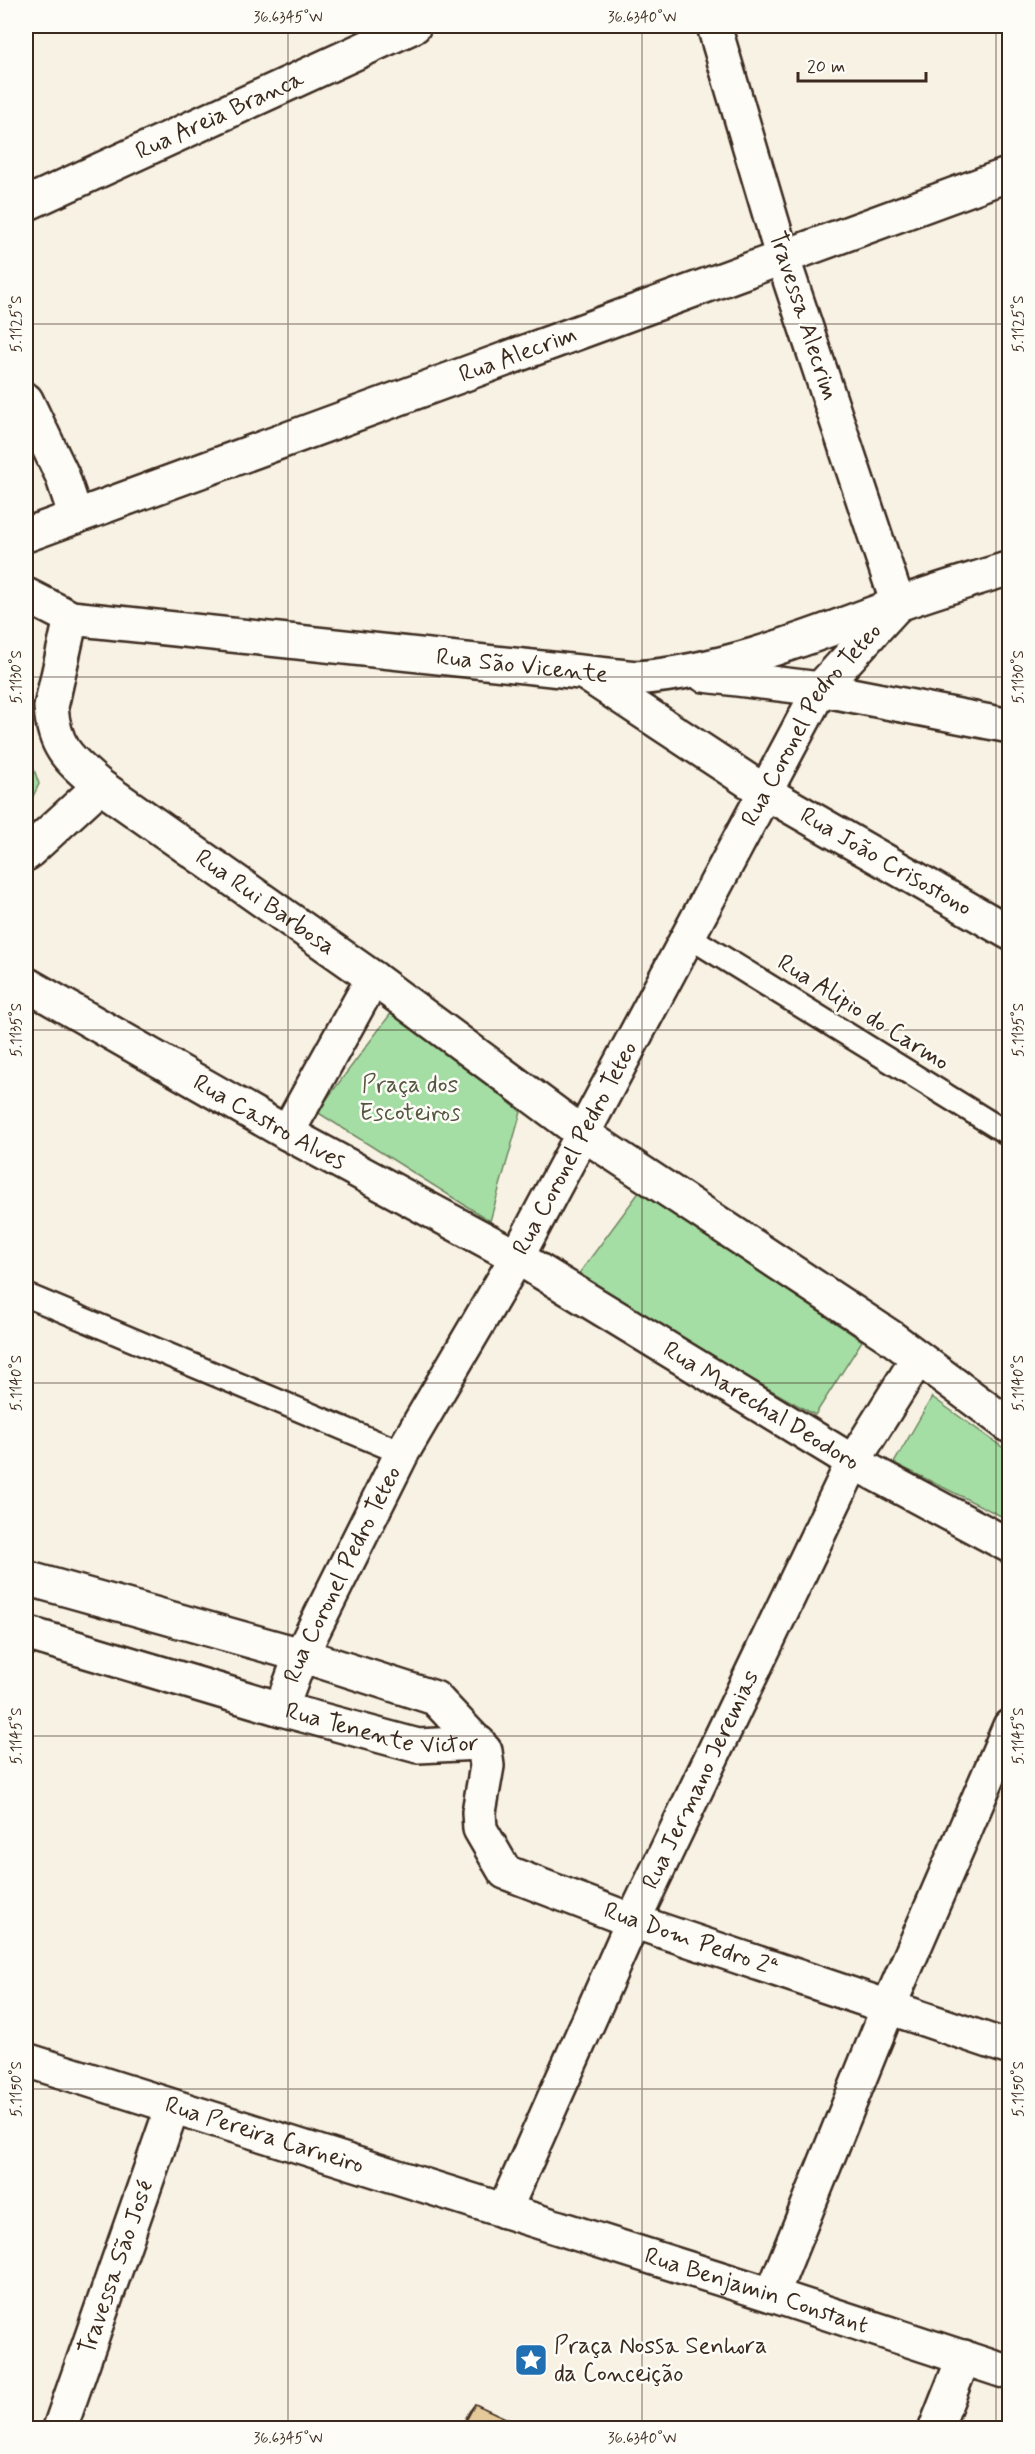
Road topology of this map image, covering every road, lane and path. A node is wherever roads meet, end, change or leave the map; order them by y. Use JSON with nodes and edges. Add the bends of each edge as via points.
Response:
{"nodes":[{"id":1,"x":414,"y":26,"type":"edge"},
{"id":2,"x":714,"y":26,"type":"edge"},
{"id":3,"x":1010,"y":174,"type":"edge"},
{"id":4,"x":26,"y":204,"type":"edge"},
{"id":5,"x":783,"y":259,"type":"junction"},
{"id":6,"x":26,"y":400,"type":"edge"},
{"id":7,"x":76,"y":517,"type":"junction"},
{"id":8,"x":26,"y":535,"type":"edge"},
{"id":9,"x":1010,"y":568,"type":"edge"},
{"id":10,"x":26,"y":595,"type":"edge"},
{"id":11,"x":898,"y":604,"type":"junction"},
{"id":12,"x":71,"y":618,"type":"junction"},
{"id":13,"x":582,"y":672,"type":"junction"},
{"id":14,"x":681,"y":672,"type":"junction"},
{"id":15,"x":820,"y":689,"type":"junction"},
{"id":16,"x":1010,"y":726,"type":"edge"},
{"id":17,"x":100,"y":786,"type":"junction"},
{"id":18,"x":765,"y":792,"type":"junction"},
{"id":19,"x":26,"y":854,"type":"edge"},
{"id":20,"x":1010,"y":933,"type":"edge"},
{"id":21,"x":688,"y":936,"type":"junction"},
{"id":22,"x":374,"y":978,"type":"junction"},
{"id":23,"x":26,"y":984,"type":"edge"},
{"id":24,"x":287,"y":1133,"type":"junction"},
{"id":25,"x":582,"y":1133,"type":"junction"},
{"id":26,"x":1010,"y":1135,"type":"edge"},
{"id":27,"x":517,"y":1257,"type":"junction"},
{"id":28,"x":26,"y":1295,"type":"edge"},
{"id":29,"x":918,"y":1358,"type":"junction"},
{"id":30,"x":1010,"y":1426,"type":"edge"},
{"id":31,"x":402,"y":1453,"type":"junction"},
{"id":32,"x":853,"y":1462,"type":"junction"},
{"id":33,"x":1010,"y":1546,"type":"edge"},
{"id":34,"x":26,"y":1578,"type":"edge"},
{"id":35,"x":26,"y":1633,"type":"edge"},
{"id":36,"x":301,"y":1655,"type":"junction"},
{"id":37,"x":281,"y":1709,"type":"junction"},
{"id":38,"x":1010,"y":1726,"type":"edge"},
{"id":39,"x":479,"y":1743,"type":"junction"},
{"id":40,"x":633,"y":1921,"type":"junction"},
{"id":41,"x":888,"y":2008,"type":"junction"},
{"id":42,"x":1010,"y":2048,"type":"edge"},
{"id":43,"x":26,"y":2060,"type":"edge"},
{"id":44,"x":172,"y":2108,"type":"junction"},
{"id":45,"x":504,"y":2211,"type":"junction"},
{"id":46,"x":772,"y":2295,"type":"junction"},
{"id":47,"x":964,"y":2357,"type":"junction"},
{"id":48,"x":1010,"y":2373,"type":"edge"},
{"id":49,"x":60,"y":2428,"type":"edge"},
{"id":50,"x":936,"y":2428,"type":"edge"}],
"edges":[{"from":1,"to":4,"type":"street","name":"Rua Areia Branca"},
{"from":2,"to":5,"type":"street","name":"Travessa Alecrim"},
{"from":3,"to":5,"type":"street","name":"Rua Alecrim"},
{"from":5,"to":7,"type":"street","name":"Rua Alecrim"},
{"from":5,"to":11,"type":"street","name":"Travessa Alecrim"},
{"from":6,"to":7,"type":"street","via":[[62,475]]},
{"from":7,"to":8,"type":"street","name":"Rua Alecrim"},
{"from":9,"to":11,"type":"street","name":"Rua São Vicente"},
{"from":10,"to":12,"type":"street","name":"Rua São Vicente"},
{"from":11,"to":14,"type":"street","name":"Rua São Vicente","via":[[812,637]]},
{"from":11,"to":15,"type":"street","name":"Rua Coronel Pedro Teteo"},
{"from":12,"to":13,"type":"street","name":"Rua São Vicente"},
{"from":12,"to":17,"type":"street","name":"Rua Rui Barbosa","via":[[51,706],[52,720],[64,754]]},
{"from":13,"to":14,"type":"street","name":"Rua São Vicente","via":[[636,678]]},
{"from":13,"to":18,"type":"street","name":"Rua João Crisostono"},
{"from":14,"to":15,"type":"street"},
{"from":15,"to":16,"type":"street"},
{"from":15,"to":18,"type":"street","name":"Rua Coronel Pedro Teteo"},
{"from":17,"to":19,"type":"street"},
{"from":17,"to":22,"type":"street","name":"Rua Rui Barbosa"},
{"from":18,"to":20,"type":"street","name":"Rua João Crisostono"},
{"from":18,"to":21,"type":"street","name":"Rua Coronel Pedro Teteo"},
{"from":21,"to":25,"type":"street","name":"Rua Coronel Pedro Teteo"},
{"from":21,"to":26,"type":"lane","name":"Rua Alipio do Carmo"},
{"from":22,"to":24,"type":"street"},
{"from":22,"to":25,"type":"street","name":"Rua Rui Barbosa"},
{"from":23,"to":24,"type":"street","name":"Rua Castro Alves"},
{"from":24,"to":27,"type":"street","name":"Rua Castro Alves"},
{"from":25,"to":27,"type":"street","name":"Rua Coronel Pedro Teteo"},
{"from":25,"to":29,"type":"street"},
{"from":27,"to":31,"type":"street","name":"Rua Coronel Pedro Teteo"},
{"from":27,"to":32,"type":"street","name":"Rua Marechal Deodoro"},
{"from":28,"to":31,"type":"lane"},
{"from":29,"to":30,"type":"street"},
{"from":29,"to":32,"type":"street","name":"Rua Jermano Jeremias"},
{"from":31,"to":36,"type":"street","name":"Rua Coronel Pedro Teteo"},
{"from":32,"to":33,"type":"street","name":"Rua Marechal Deodoro"},
{"from":32,"to":40,"type":"street","name":"Rua Jermano Jeremias"},
{"from":34,"to":36,"type":"street","name":"Rua Tenente Victor"},
{"from":35,"to":37,"type":"street","name":"Rua Tenente Victor"},
{"from":36,"to":37,"type":"street","name":"Rua Coronel Pedro Teteo"},
{"from":36,"to":39,"type":"street","name":"Rua Tenente Victor","via":[[435,1698]]},
{"from":37,"to":39,"type":"street","name":"Rua Tenente Victor","via":[[418,1746]]},
{"from":38,"to":41,"type":"street"},
{"from":39,"to":40,"type":"street","name":"Rua Dom Pedro 2ª","via":[[488,1766],[479,1812],[480,1829],[505,1872]]},
{"from":40,"to":41,"type":"street","name":"Rua Dom Pedro 2ª"},
{"from":40,"to":45,"type":"street","name":"Rua Jermano Jeremias"},
{"from":41,"to":42,"type":"street","name":"Rua Dom Pedro 2ª"},
{"from":41,"to":46,"type":"street"},
{"from":43,"to":44,"type":"street","name":"Rua Pereira Carneiro"},
{"from":44,"to":45,"type":"street","name":"Rua Pereira Carneiro"},
{"from":44,"to":49,"type":"street","name":"Travessa São José"},
{"from":45,"to":46,"type":"street","name":"Rua Benjamin Constant"},
{"from":46,"to":47,"type":"street","name":"Rua Benjamin Constant"},
{"from":47,"to":48,"type":"street","name":"Rua Benjamin Constant"},
{"from":47,"to":50,"type":"street"}]}
